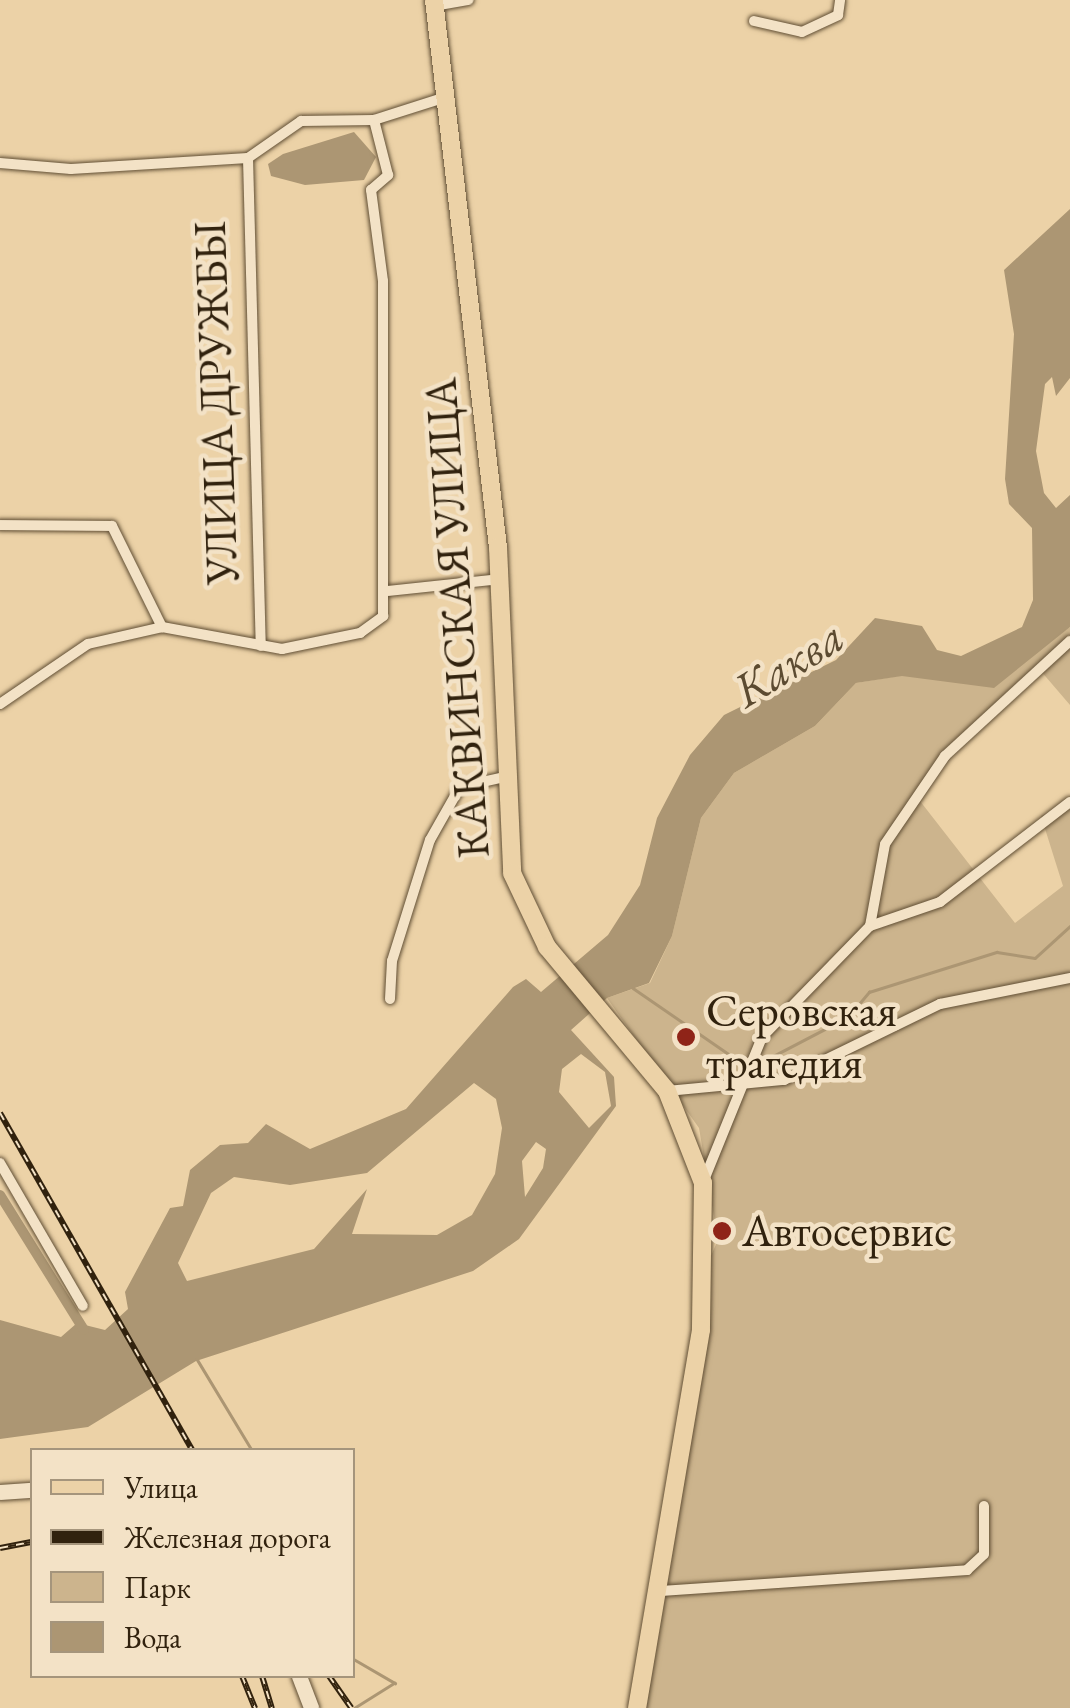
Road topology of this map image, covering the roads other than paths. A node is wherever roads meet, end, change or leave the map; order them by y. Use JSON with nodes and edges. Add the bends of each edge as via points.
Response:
{"nodes":[{"id":1,"x":468,"y":0,"type":"edge"},
{"id":2,"x":840,"y":0,"type":"edge"},
{"id":3,"x":434,"y":3,"type":"edge"},
{"id":4,"x":754,"y":21,"type":"dead end"},
{"id":5,"x":446,"y":97,"type":"junction"},
{"id":6,"x":374,"y":120,"type":"junction"},
{"id":7,"x":248,"y":158,"type":"junction"},
{"id":8,"x":0,"y":163,"type":"edge"},
{"id":9,"x":0,"y":525,"type":"edge"},
{"id":10,"x":500,"y":578,"type":"junction"},
{"id":11,"x":388,"y":591,"type":"junction"},
{"id":12,"x":162,"y":627,"type":"junction"},
{"id":13,"x":1070,"y":641,"type":"edge"},
{"id":14,"x":260,"y":646,"type":"junction"},
{"id":15,"x":0,"y":704,"type":"edge"},
{"id":16,"x":504,"y":777,"type":"junction"},
{"id":17,"x":1070,"y":802,"type":"edge"},
{"id":18,"x":870,"y":926,"type":"junction"},
{"id":19,"x":1070,"y":978,"type":"edge"},
{"id":20,"x":390,"y":1000,"type":"dead end"},
{"id":21,"x":739,"y":1080,"type":"junction"},
{"id":22,"x":667,"y":1091,"type":"junction"},
{"id":23,"x":0,"y":1163,"type":"edge"},
{"id":24,"x":703,"y":1182,"type":"junction"},
{"id":25,"x":83,"y":1306,"type":"dead end"},
{"id":26,"x":30,"y":1490,"type":"edge"},
{"id":27,"x":0,"y":1492,"type":"edge"},
{"id":28,"x":984,"y":1506,"type":"dead end"},
{"id":29,"x":661,"y":1591,"type":"junction"},
{"id":30,"x":300,"y":1678,"type":"edge"},
{"id":31,"x":311,"y":1708,"type":"edge"},
{"id":32,"x":638,"y":1708,"type":"edge"}],
"edges":[{"from":1,"to":3,"type":"street"},
{"from":2,"to":4,"type":"street","via":[[838,15],[802,32]]},
{"from":3,"to":5,"type":"main road","name":"КАКВИНСКАЯ УЛИЦА"},
{"from":5,"to":6,"type":"street"},
{"from":5,"to":10,"type":"main road","name":"КАКВИНСКАЯ УЛИЦА"},
{"from":6,"to":7,"type":"street","via":[[300,121]]},
{"from":6,"to":11,"type":"street","via":[[388,175],[370,190],[383,282]]},
{"from":7,"to":8,"type":"street","via":[[71,169]]},
{"from":7,"to":14,"type":"street","name":"УЛИЦА ДРУЖБЫ"},
{"from":9,"to":12,"type":"street","via":[[112,526]]},
{"from":10,"to":11,"type":"street"},
{"from":10,"to":16,"type":"main road","name":"КАКВИНСКАЯ УЛИЦА"},
{"from":11,"to":14,"type":"street","via":[[383,616],[360,633]]},
{"from":12,"to":14,"type":"street"},
{"from":12,"to":15,"type":"street","via":[[88,644]]},
{"from":13,"to":18,"type":"street","via":[[945,756],[885,844]]},
{"from":16,"to":20,"type":"street","via":[[460,788],[430,840],[392,962]]},
{"from":16,"to":22,"type":"main road","name":"КАКВИНСКАЯ УЛИЦА","via":[[512,873],[546,947]]},
{"from":17,"to":18,"type":"street","via":[[940,902]]},
{"from":18,"to":21,"type":"street","via":[[762,1037]]},
{"from":19,"to":21,"type":"street","via":[[940,1004],[784,1080]]},
{"from":21,"to":22,"type":"street"},
{"from":21,"to":24,"type":"street"},
{"from":22,"to":24,"type":"main road","name":"КАКВИНСКАЯ УЛИЦА"},
{"from":23,"to":25,"type":"street"},
{"from":24,"to":29,"type":"main road","name":"КАКВИНСКАЯ УЛИЦА","via":[[701,1330]]},
{"from":26,"to":27,"type":"main road"},
{"from":28,"to":29,"type":"street","via":[[984,1554],[966,1570]]},
{"from":29,"to":32,"type":"main road","name":"КАКВИНСКАЯ УЛИЦА"},
{"from":30,"to":31,"type":"main road"}]}
